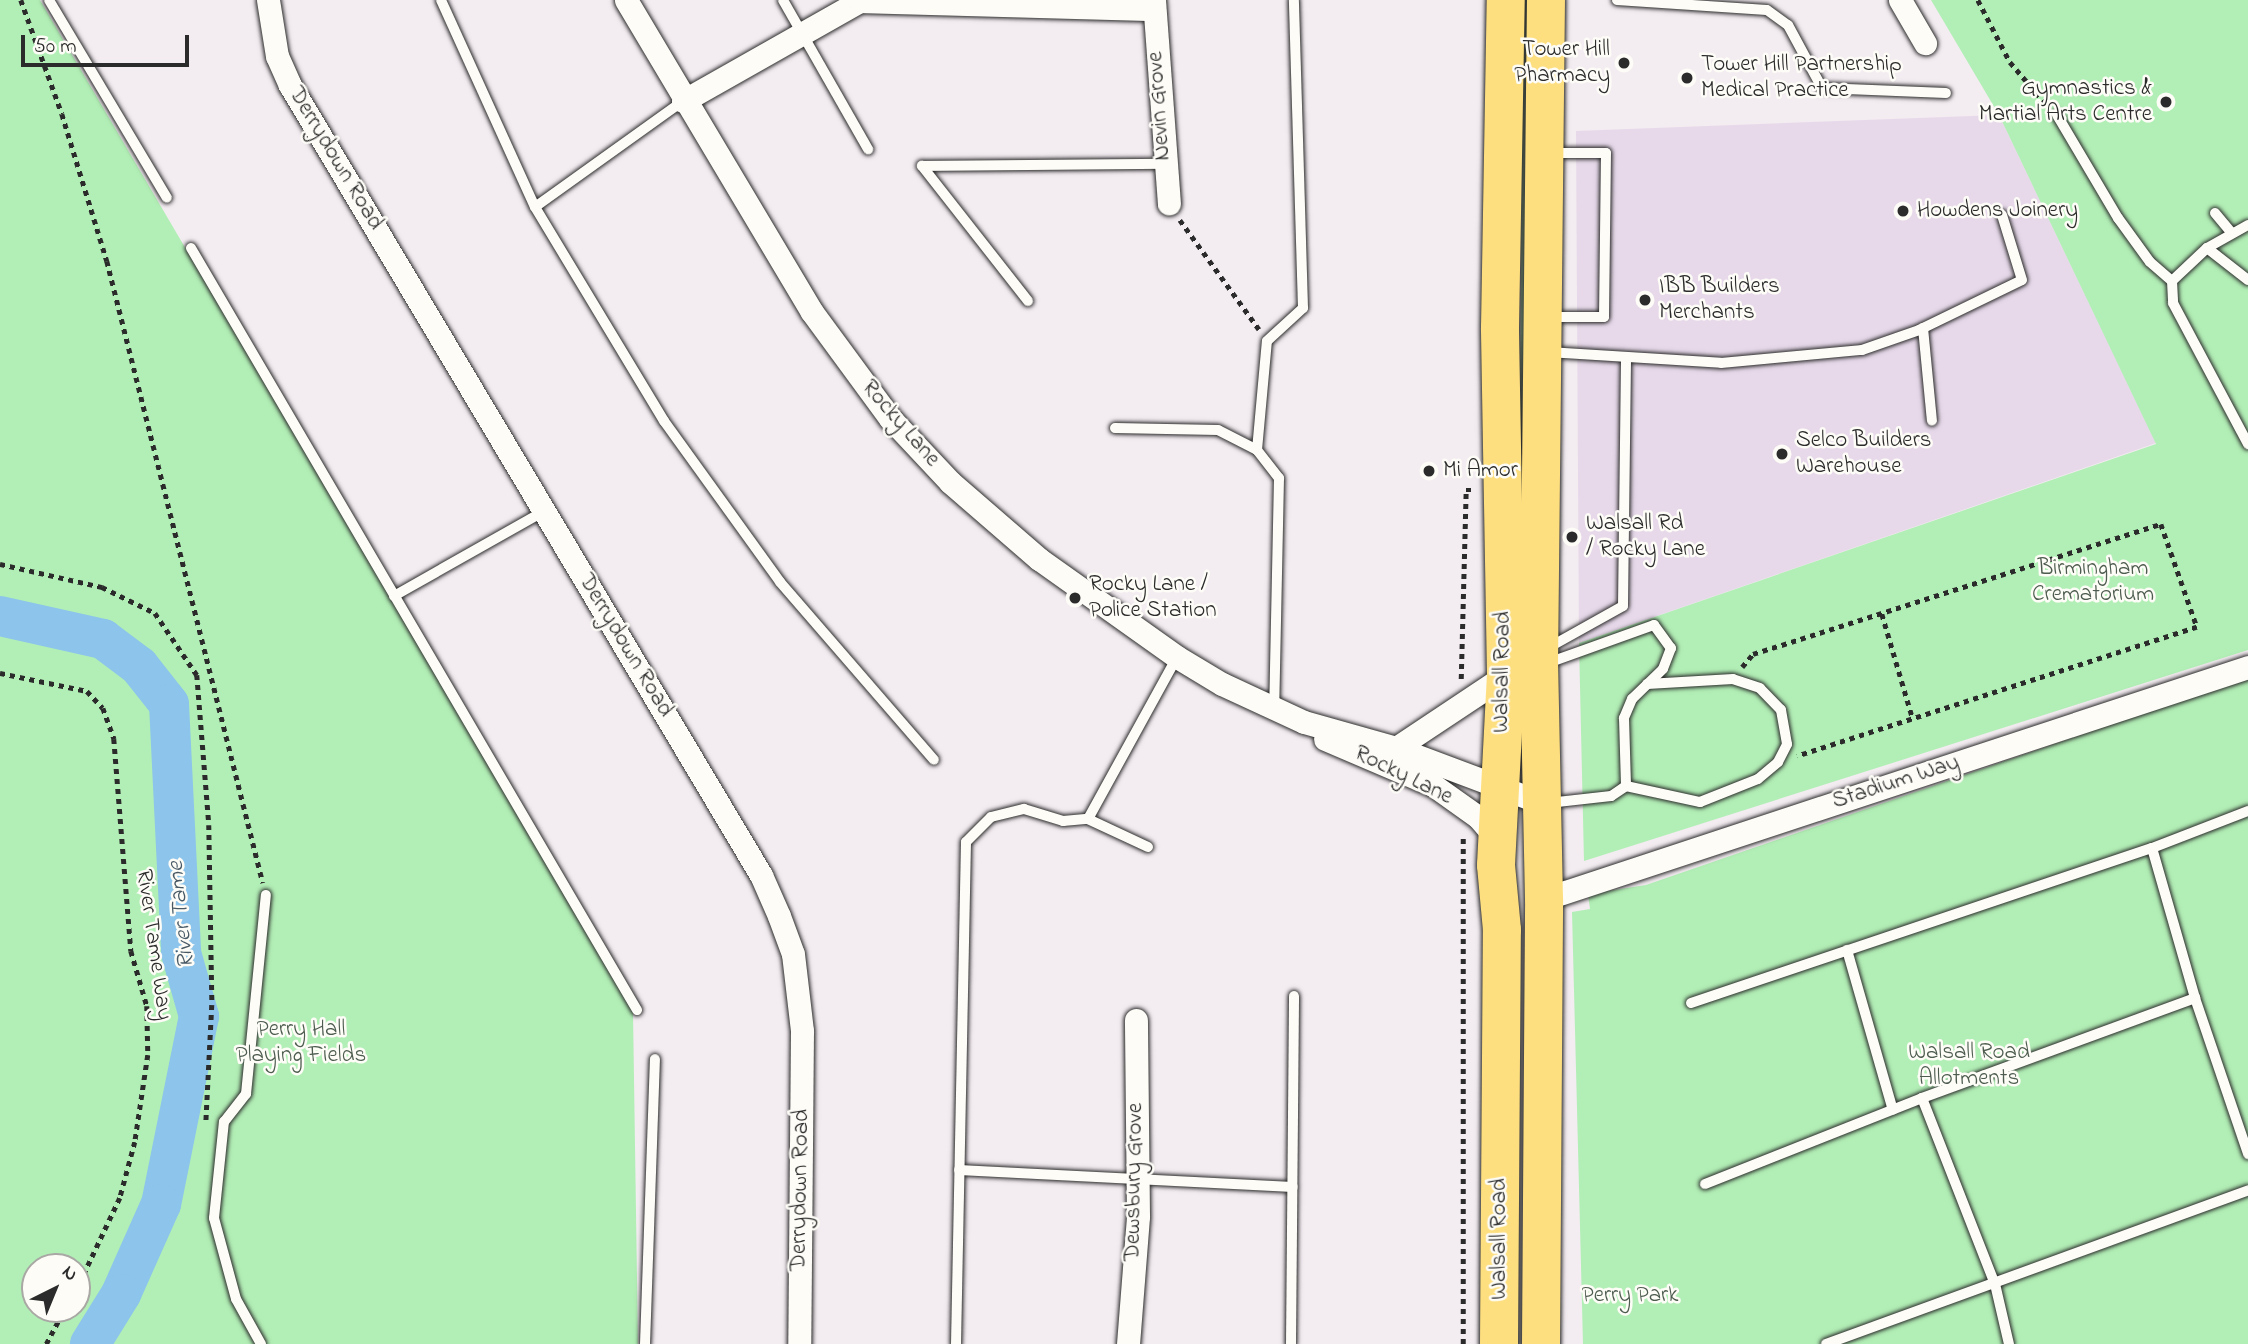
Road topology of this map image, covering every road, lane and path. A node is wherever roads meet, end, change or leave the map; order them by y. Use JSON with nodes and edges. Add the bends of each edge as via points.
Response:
{"nodes":[{"id":1,"x":21,"y":0,"type":"edge"},
{"id":2,"x":49,"y":0,"type":"edge"},
{"id":3,"x":268,"y":0,"type":"edge"},
{"id":4,"x":441,"y":0,"type":"edge"},
{"id":5,"x":626,"y":0,"type":"edge"},
{"id":6,"x":783,"y":0,"type":"edge"},
{"id":7,"x":860,"y":0,"type":"edge"},
{"id":8,"x":1294,"y":0,"type":"edge"},
{"id":9,"x":1506,"y":0,"type":"edge"},
{"id":10,"x":1546,"y":0,"type":"edge"},
{"id":11,"x":1617,"y":0,"type":"edge"},
{"id":12,"x":1900,"y":0,"type":"edge"},
{"id":13,"x":1978,"y":0,"type":"edge"},
{"id":14,"x":1002,"y":2,"type":"edge"},
{"id":15,"x":1154,"y":4,"type":"edge"},
{"id":16,"x":802,"y":34,"type":"junction"},
{"id":17,"x":1924,"y":43,"type":"dead end"},
{"id":18,"x":1945,"y":93,"type":"dead end"},
{"id":19,"x":684,"y":101,"type":"junction"},
{"id":20,"x":2058,"y":117,"type":"joint"},
{"id":21,"x":868,"y":149,"type":"dead end"},
{"id":22,"x":1544,"y":153,"type":"junction"},
{"id":23,"x":1163,"y":164,"type":"junction"},
{"id":24,"x":167,"y":198,"type":"dead end"},
{"id":25,"x":1169,"y":203,"type":"joint"},
{"id":26,"x":534,"y":207,"type":"junction"},
{"id":27,"x":2215,"y":213,"type":"dead end"},
{"id":28,"x":2002,"y":215,"type":"dead end"},
{"id":29,"x":2248,"y":225,"type":"edge"},
{"id":30,"x":2232,"y":233,"type":"junction"},
{"id":31,"x":191,"y":248,"type":"dead end"},
{"id":32,"x":2207,"y":248,"type":"junction"},
{"id":33,"x":2248,"y":280,"type":"edge"},
{"id":34,"x":2172,"y":281,"type":"junction"},
{"id":35,"x":1028,"y":301,"type":"dead end"},
{"id":36,"x":1923,"y":328,"type":"junction"},
{"id":37,"x":1542,"y":334,"type":"junction"},
{"id":38,"x":1267,"y":341,"type":"junction"},
{"id":39,"x":1626,"y":357,"type":"junction"},
{"id":40,"x":1932,"y":421,"type":"dead end"},
{"id":41,"x":1115,"y":428,"type":"dead end"},
{"id":42,"x":2248,"y":444,"type":"edge"},
{"id":43,"x":1256,"y":450,"type":"junction"},
{"id":44,"x":544,"y":511,"type":"junction"},
{"id":45,"x":0,"y":564,"type":"edge"},
{"id":46,"x":394,"y":596,"type":"junction"},
{"id":47,"x":1882,"y":614,"type":"junction"},
{"id":48,"x":1177,"y":657,"type":"junction"},
{"id":49,"x":1528,"y":665,"type":"junction"},
{"id":50,"x":2248,"y":667,"type":"edge"},
{"id":51,"x":0,"y":673,"type":"edge"},
{"id":52,"x":1733,"y":679,"type":"junction"},
{"id":53,"x":1647,"y":684,"type":"junction"},
{"id":54,"x":1274,"y":708,"type":"junction"},
{"id":55,"x":1913,"y":719,"type":"junction"},
{"id":56,"x":1304,"y":722,"type":"junction"},
{"id":57,"x":1396,"y":748,"type":"junction"},
{"id":58,"x":934,"y":760,"type":"dead end"},
{"id":59,"x":1778,"y":762,"type":"junction"},
{"id":60,"x":1500,"y":786,"type":"junction"},
{"id":61,"x":1626,"y":786,"type":"junction"},
{"id":62,"x":1542,"y":803,"type":"junction"},
{"id":63,"x":2248,"y":811,"type":"edge"},
{"id":64,"x":1088,"y":819,"type":"junction"},
{"id":65,"x":1496,"y":838,"type":"junction"},
{"id":66,"x":1148,"y":847,"type":"dead end"},
{"id":67,"x":2152,"y":848,"type":"junction"},
{"id":68,"x":267,"y":895,"type":"joint"},
{"id":69,"x":1544,"y":899,"type":"junction"},
{"id":70,"x":1502,"y":930,"type":"junction"},
{"id":71,"x":1847,"y":950,"type":"junction"},
{"id":72,"x":1294,"y":996,"type":"dead end"},
{"id":73,"x":2195,"y":998,"type":"junction"},
{"id":74,"x":1691,"y":1003,"type":"dead end"},
{"id":75,"x":638,"y":1010,"type":"dead end"},
{"id":76,"x":1136,"y":1020,"type":"dead end"},
{"id":77,"x":655,"y":1059,"type":"dead end"},
{"id":78,"x":1922,"y":1098,"type":"junction"},
{"id":79,"x":1893,"y":1110,"type":"junction"},
{"id":80,"x":206,"y":1129,"type":"dead end"},
{"id":81,"x":2248,"y":1154,"type":"edge"},
{"id":82,"x":959,"y":1170,"type":"junction"},
{"id":83,"x":1138,"y":1182,"type":"junction"},
{"id":84,"x":1705,"y":1184,"type":"dead end"},
{"id":85,"x":1293,"y":1187,"type":"junction"},
{"id":86,"x":2248,"y":1190,"type":"edge"},
{"id":87,"x":91,"y":1260,"type":"edge"},
{"id":88,"x":1994,"y":1284,"type":"junction"},
{"id":89,"x":57,"y":1323,"type":"edge"},
{"id":90,"x":46,"y":1344,"type":"edge"},
{"id":91,"x":261,"y":1344,"type":"edge"},
{"id":92,"x":645,"y":1344,"type":"edge"},
{"id":93,"x":799,"y":1344,"type":"edge"},
{"id":94,"x":956,"y":1344,"type":"edge"},
{"id":95,"x":1129,"y":1344,"type":"edge"},
{"id":96,"x":1291,"y":1344,"type":"edge"},
{"id":97,"x":1499,"y":1344,"type":"edge"},
{"id":98,"x":1541,"y":1344,"type":"edge"},
{"id":99,"x":1826,"y":1344,"type":"edge"},
{"id":100,"x":2009,"y":1344,"type":"edge"}],
"edges":[{"from":1,"to":68,"type":"path","via":[[107,261]]},
{"from":2,"to":24,"type":"lane"},
{"from":3,"to":44,"type":"street","name":"Derrydown Road","via":[[277,56],[290,85]]},
{"from":4,"to":26,"type":"lane"},
{"from":5,"to":19,"type":"street","name":"Rocky Lane"},
{"from":6,"to":16,"type":"lane"},
{"from":7,"to":14,"type":"street"},
{"from":7,"to":16,"type":"street"},
{"from":8,"to":38,"type":"lane","via":[[1303,308]]},
{"from":9,"to":49,"type":"highway","name":"Walsall Road","via":[[1500,328]]},
{"from":10,"to":22,"type":"highway","name":"Walsall Road"},
{"from":11,"to":18,"type":"lane","via":[[1767,10],[1787,25],[1822,88]]},
{"from":12,"to":17,"type":"street"},
{"from":13,"to":20,"type":"path","via":[[2010,62]]},
{"from":14,"to":15,"type":"street"},
{"from":15,"to":23,"type":"street","name":"Nevin Grove"},
{"from":16,"to":19,"type":"street"},
{"from":16,"to":21,"type":"lane"},
{"from":19,"to":26,"type":"lane"},
{"from":19,"to":48,"type":"street","name":"Rocky Lane","via":[[812,312],[890,418],[950,482],[1039,559]]},
{"from":20,"to":34,"type":"lane","via":[[2118,218],[2150,262]]},
{"from":22,"to":37,"type":"highway","name":"Walsall Road"},
{"from":22,"to":37,"type":"lane","via":[[1606,153],[1604,317]]},
{"from":23,"to":25,"type":"street","name":"Nevin Grove"},
{"from":23,"to":35,"type":"lane","via":[[922,166]]},
{"from":25,"to":38,"type":"path"},
{"from":26,"to":58,"type":"lane","via":[[664,421],[780,582]]},
{"from":27,"to":30,"type":"lane"},
{"from":28,"to":36,"type":"lane","via":[[2022,279]]},
{"from":29,"to":30,"type":"lane"},
{"from":30,"to":32,"type":"lane"},
{"from":31,"to":46,"type":"lane"},
{"from":32,"to":33,"type":"lane"},
{"from":32,"to":34,"type":"lane"},
{"from":34,"to":42,"type":"lane","via":[[2173,303]]},
{"from":36,"to":39,"type":"lane","via":[[1862,351],[1812,358],[1721,363]]},
{"from":36,"to":40,"type":"lane"},
{"from":37,"to":39,"type":"lane"},
{"from":37,"to":49,"type":"highway","name":"Walsall Road"},
{"from":38,"to":43,"type":"lane"},
{"from":39,"to":49,"type":"lane","via":[[1623,606]]},
{"from":41,"to":43,"type":"lane","via":[[1218,430]]},
{"from":43,"to":54,"type":"lane","via":[[1279,478]]},
{"from":44,"to":46,"type":"lane"},
{"from":44,"to":93,"type":"street","name":"Derrydown Road","via":[[761,875],[793,954],[802,1031]]},
{"from":45,"to":80,"type":"path","via":[[102,587],[155,612],[197,675],[209,825],[212,1004]]},
{"from":46,"to":75,"type":"lane"},
{"from":47,"to":52,"type":"path","via":[[1753,654]]},
{"from":47,"to":55,"type":"path"},
{"from":47,"to":55,"type":"path","via":[[2161,524],[2197,627]]},
{"from":48,"to":54,"type":"street","name":"Rocky Lane"},
{"from":48,"to":64,"type":"lane"},
{"from":49,"to":53,"type":"lane","via":[[1654,625],[1671,648],[1663,669]]},
{"from":49,"to":57,"type":"street","name":"Rocky Lane"},
{"from":49,"to":60,"type":"highway","name":"Walsall Road"},
{"from":49,"to":62,"type":"highway","name":"Walsall Road"},
{"from":50,"to":69,"type":"street","name":"Stadium Way"},
{"from":51,"to":87,"type":"path","name":"River Tame Way","via":[[87,691],[103,708],[114,739],[131,951],[147,1006],[148,1055],[135,1142],[120,1198]]},
{"from":52,"to":53,"type":"lane"},
{"from":52,"to":59,"type":"lane","via":[[1759,688],[1781,710],[1787,744]]},
{"from":53,"to":61,"type":"lane","via":[[1632,699],[1624,718]]},
{"from":54,"to":56,"type":"street","name":"Rocky Lane"},
{"from":55,"to":59,"type":"path"},
{"from":56,"to":57,"type":"street","name":"Rocky Lane"},
{"from":56,"to":65,"type":"street","name":"Rocky Lane","via":[[1325,739],[1433,785],[1478,817]]},
{"from":57,"to":60,"type":"street","name":"Rocky Lane"},
{"from":59,"to":61,"type":"lane","via":[[1758,779],[1700,802]]},
{"from":60,"to":62,"type":"street","name":"Rocky Lane"},
{"from":60,"to":65,"type":"highway","name":"Walsall Road"},
{"from":61,"to":62,"type":"lane","via":[[1611,796]]},
{"from":62,"to":69,"type":"highway","name":"Walsall Road"},
{"from":63,"to":67,"type":"lane"},
{"from":64,"to":66,"type":"lane"},
{"from":64,"to":82,"type":"lane","via":[[1063,821],[1024,809],[991,817],[966,842]]},
{"from":65,"to":70,"type":"highway","name":"Walsall Road"},
{"from":67,"to":71,"type":"lane"},
{"from":67,"to":73,"type":"lane"},
{"from":68,"to":91,"type":"lane","via":[[246,1094],[224,1122],[214,1217],[236,1299]]},
{"from":69,"to":70,"type":"highway","via":[[1521,907]]},
{"from":69,"to":98,"type":"highway","name":"Walsall Road"},
{"from":70,"to":97,"type":"highway","name":"Walsall Road"},
{"from":71,"to":74,"type":"lane"},
{"from":71,"to":79,"type":"lane"},
{"from":72,"to":85,"type":"lane"},
{"from":73,"to":78,"type":"lane"},
{"from":73,"to":81,"type":"lane"},
{"from":76,"to":83,"type":"street","name":"Dewsbury Grove"},
{"from":77,"to":92,"type":"lane"},
{"from":78,"to":79,"type":"lane"},
{"from":78,"to":88,"type":"lane"},
{"from":79,"to":84,"type":"lane"},
{"from":82,"to":83,"type":"lane"},
{"from":82,"to":94,"type":"lane"},
{"from":83,"to":85,"type":"lane"},
{"from":83,"to":95,"type":"street","name":"Dewsbury Grove"},
{"from":85,"to":96,"type":"lane"},
{"from":86,"to":88,"type":"lane"},
{"from":88,"to":99,"type":"lane"},
{"from":88,"to":100,"type":"lane"},
{"from":89,"to":90,"type":"path"}]}
